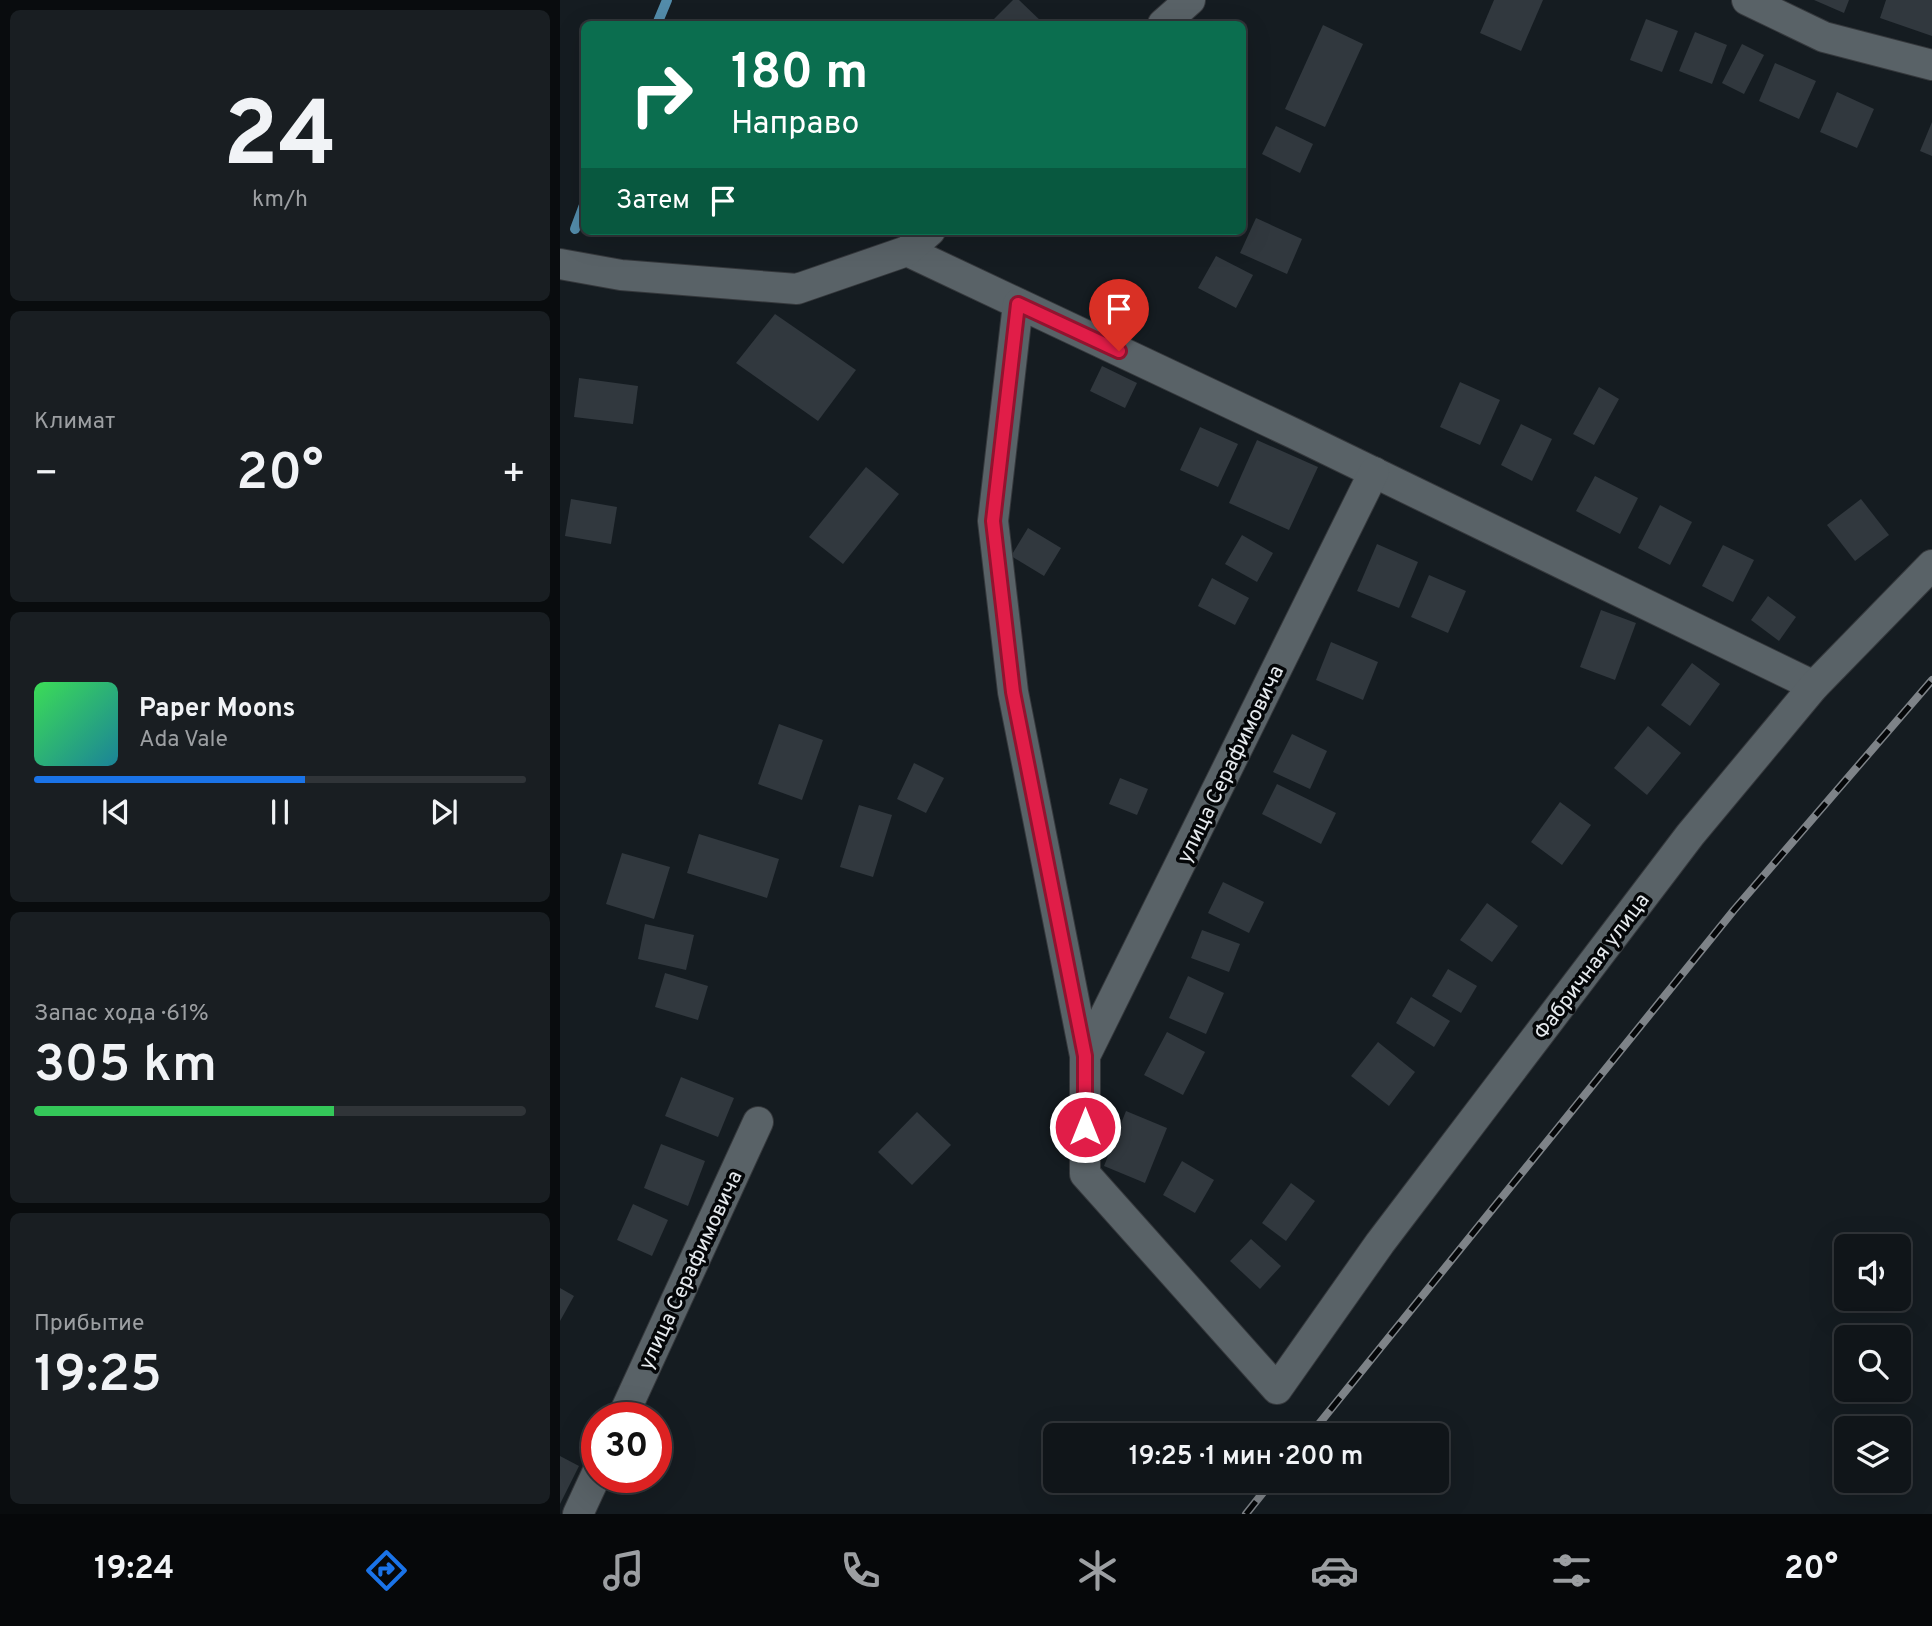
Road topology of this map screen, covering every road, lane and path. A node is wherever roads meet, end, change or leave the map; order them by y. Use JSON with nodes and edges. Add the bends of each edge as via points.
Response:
{"nodes":[{"id":1,"x":1190,"y":0,"type":"edge"},
{"id":2,"x":1747,"y":0,"type":"edge"},
{"id":3,"x":1166,"y":21,"type":"edge"},
{"id":4,"x":1932,"y":65,"type":"edge"},
{"id":5,"x":925,"y":235,"type":"edge"},
{"id":6,"x":907,"y":251,"type":"junction"},
{"id":7,"x":560,"y":264,"type":"edge"},
{"id":8,"x":1018,"y":304,"type":"junction"},
{"id":9,"x":1374,"y":472,"type":"junction"},
{"id":10,"x":1932,"y":565,"type":"edge"},
{"id":11,"x":1814,"y":686,"type":"junction"},
{"id":12,"x":1085,"y":1056,"type":"junction"},
{"id":13,"x":758,"y":1122,"type":"dead end"},
{"id":14,"x":629,"y":1402,"type":"edge"},
{"id":15,"x":588,"y":1493,"type":"edge"},
{"id":16,"x":578,"y":1514,"type":"edge"}],
"edges":[{"from":1,"to":3,"type":"street"},
{"from":2,"to":4,"type":"street","via":[[1824,37]]},
{"from":5,"to":6,"type":"street"},
{"from":6,"to":7,"type":"street","via":[[797,289],[621,275]]},
{"from":6,"to":8,"type":"street"},
{"from":8,"to":9,"type":"street"},
{"from":8,"to":12,"type":"street","via":[[993,521],[1013,692]]},
{"from":9,"to":11,"type":"street"},
{"from":9,"to":12,"type":"street","name":"улица Серафимовича"},
{"from":10,"to":11,"type":"street","name":"Фабричная улица"},
{"from":11,"to":12,"type":"street","name":"Фабричная улица","via":[[1690,835],[1380,1243],[1278,1389],[1085,1174]]},
{"from":13,"to":14,"type":"street","name":"улица Серафимовича"},
{"from":15,"to":16,"type":"street"}]}
